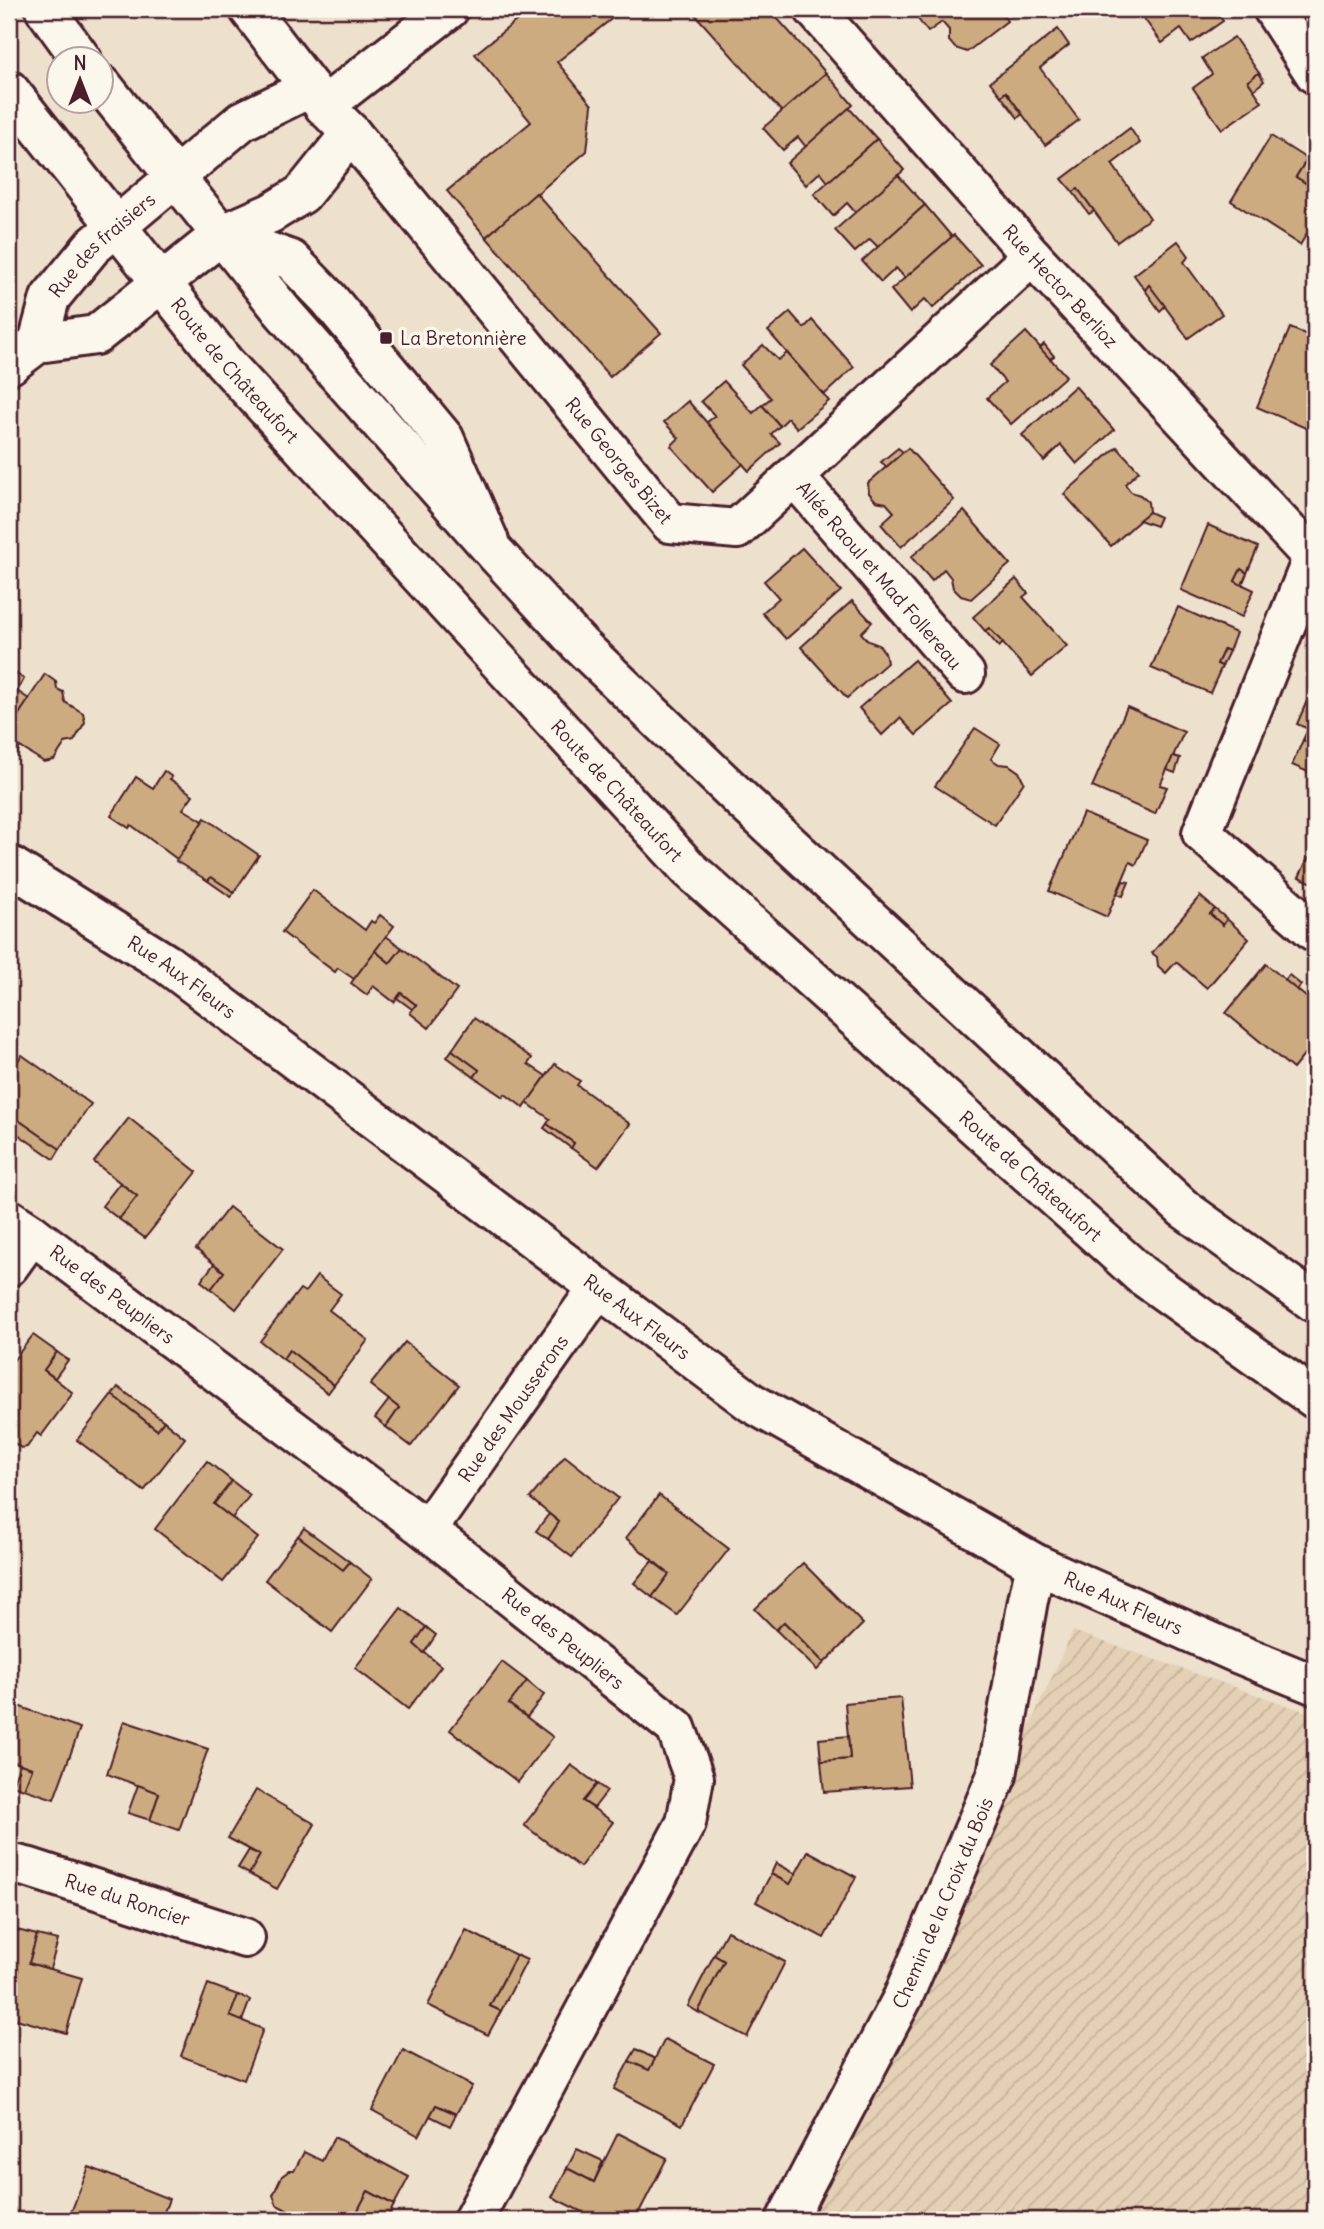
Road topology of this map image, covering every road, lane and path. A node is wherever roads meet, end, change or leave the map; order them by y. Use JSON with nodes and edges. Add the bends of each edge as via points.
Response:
{"nodes":[{"id":1,"x":45,"y":9,"type":"edge"},
{"id":2,"x":248,"y":9,"type":"edge"},
{"id":3,"x":449,"y":9,"type":"edge"},
{"id":4,"x":814,"y":9,"type":"edge"},
{"id":5,"x":1273,"y":9,"type":"edge"},
{"id":6,"x":72,"y":46,"type":"edge"},
{"id":7,"x":1315,"y":74,"type":"edge"},
{"id":8,"x":9,"y":90,"type":"edge"},
{"id":9,"x":317,"y":97,"type":"junction"},
{"id":10,"x":116,"y":103,"type":"edge"},
{"id":11,"x":351,"y":133,"type":"junction"},
{"id":12,"x":175,"y":177,"type":"junction"},
{"id":13,"x":116,"y":227,"type":"junction"},
{"id":14,"x":209,"y":245,"type":"junction"},
{"id":15,"x":1032,"y":256,"type":"junction"},
{"id":16,"x":160,"y":284,"type":"junction"},
{"id":17,"x":24,"y":354,"type":"edge"},
{"id":18,"x":794,"y":476,"type":"junction"},
{"id":19,"x":1314,"y":556,"type":"edge"},
{"id":20,"x":965,"y":674,"type":"dead end"},
{"id":21,"x":9,"y":865,"type":"edge"},
{"id":22,"x":1315,"y":932,"type":"edge"},
{"id":23,"x":21,"y":1226,"type":"edge"},
{"id":24,"x":9,"y":1266,"type":"edge"},
{"id":25,"x":598,"y":1288,"type":"junction"},
{"id":26,"x":1315,"y":1303,"type":"edge"},
{"id":27,"x":1315,"y":1399,"type":"edge"},
{"id":28,"x":427,"y":1530,"type":"junction"},
{"id":29,"x":1036,"y":1564,"type":"junction"},
{"id":30,"x":1315,"y":1685,"type":"edge"},
{"id":31,"x":9,"y":1863,"type":"edge"},
{"id":32,"x":245,"y":1938,"type":"dead end"},
{"id":33,"x":473,"y":2220,"type":"edge"},
{"id":34,"x":786,"y":2220,"type":"edge"}],
"edges":[{"from":1,"to":6,"type":"street"},
{"from":2,"to":9,"type":"street","name":"Rue Georges Bizet"},
{"from":3,"to":9,"type":"street","name":"Rue des fraisiers"},
{"from":4,"to":15,"type":"street","name":"Rue Hector Berlioz"},
{"from":5,"to":7,"type":"street"},
{"from":8,"to":13,"type":"street","name":"Route de Châteaufort"},
{"from":9,"to":11,"type":"street","name":"Rue Georges Bizet"},
{"from":9,"to":12,"type":"street","name":"Rue des fraisiers","via":[[242,121]]},
{"from":10,"to":12,"type":"street"},
{"from":11,"to":14,"type":"street","name":"Rue des fraisiers","via":[[302,194]]},
{"from":11,"to":18,"type":"street","name":"Rue Georges Bizet","via":[[670,523],[737,529]]},
{"from":12,"to":13,"type":"street","name":"Rue des fraisiers"},
{"from":12,"to":14,"type":"street"},
{"from":13,"to":16,"type":"street","name":"Route de Châteaufort"},
{"from":13,"to":17,"type":"street","name":"Rue des fraisiers","via":[[92,247],[50,298]]},
{"from":14,"to":16,"type":"street","name":"Rue des fraisiers"},
{"from":14,"to":26,"type":"street","via":[[283,312],[580,645],[747,806],[1184,1209]]},
{"from":15,"to":18,"type":"street","name":"Rue Georges Bizet"},
{"from":15,"to":19,"type":"street","name":"Rue Hector Berlioz"},
{"from":16,"to":17,"type":"street","name":"Rue des fraisiers","via":[[96,335]]},
{"from":16,"to":27,"type":"street","name":"Route de Châteaufort","via":[[223,362],[689,869],[1140,1274]]},
{"from":18,"to":20,"type":"street","name":"Allée Raoul et Mad Follereau"},
{"from":19,"to":22,"type":"street","name":"Rue Hector Berlioz","via":[[1202,833]]},
{"from":21,"to":25,"type":"street","name":"Rue Aux Fleurs","via":[[167,964]]},
{"from":23,"to":24,"type":"street"},
{"from":23,"to":28,"type":"street","name":"Rue des Peupliers"},
{"from":25,"to":28,"type":"street","name":"Rue des Mousserons"},
{"from":25,"to":29,"type":"street","name":"Rue Aux Fleurs","via":[[752,1403]]},
{"from":28,"to":33,"type":"street","name":"Rue des Peupliers","via":[[676,1728],[694,1778],[686,1823]]},
{"from":29,"to":30,"type":"street","name":"Rue Aux Fleurs"},
{"from":29,"to":34,"type":"street","name":"Chemin de la Croix du Bois","via":[[997,1775],[903,1997]]},
{"from":31,"to":32,"type":"street","name":"Rue du Roncier"}]}
